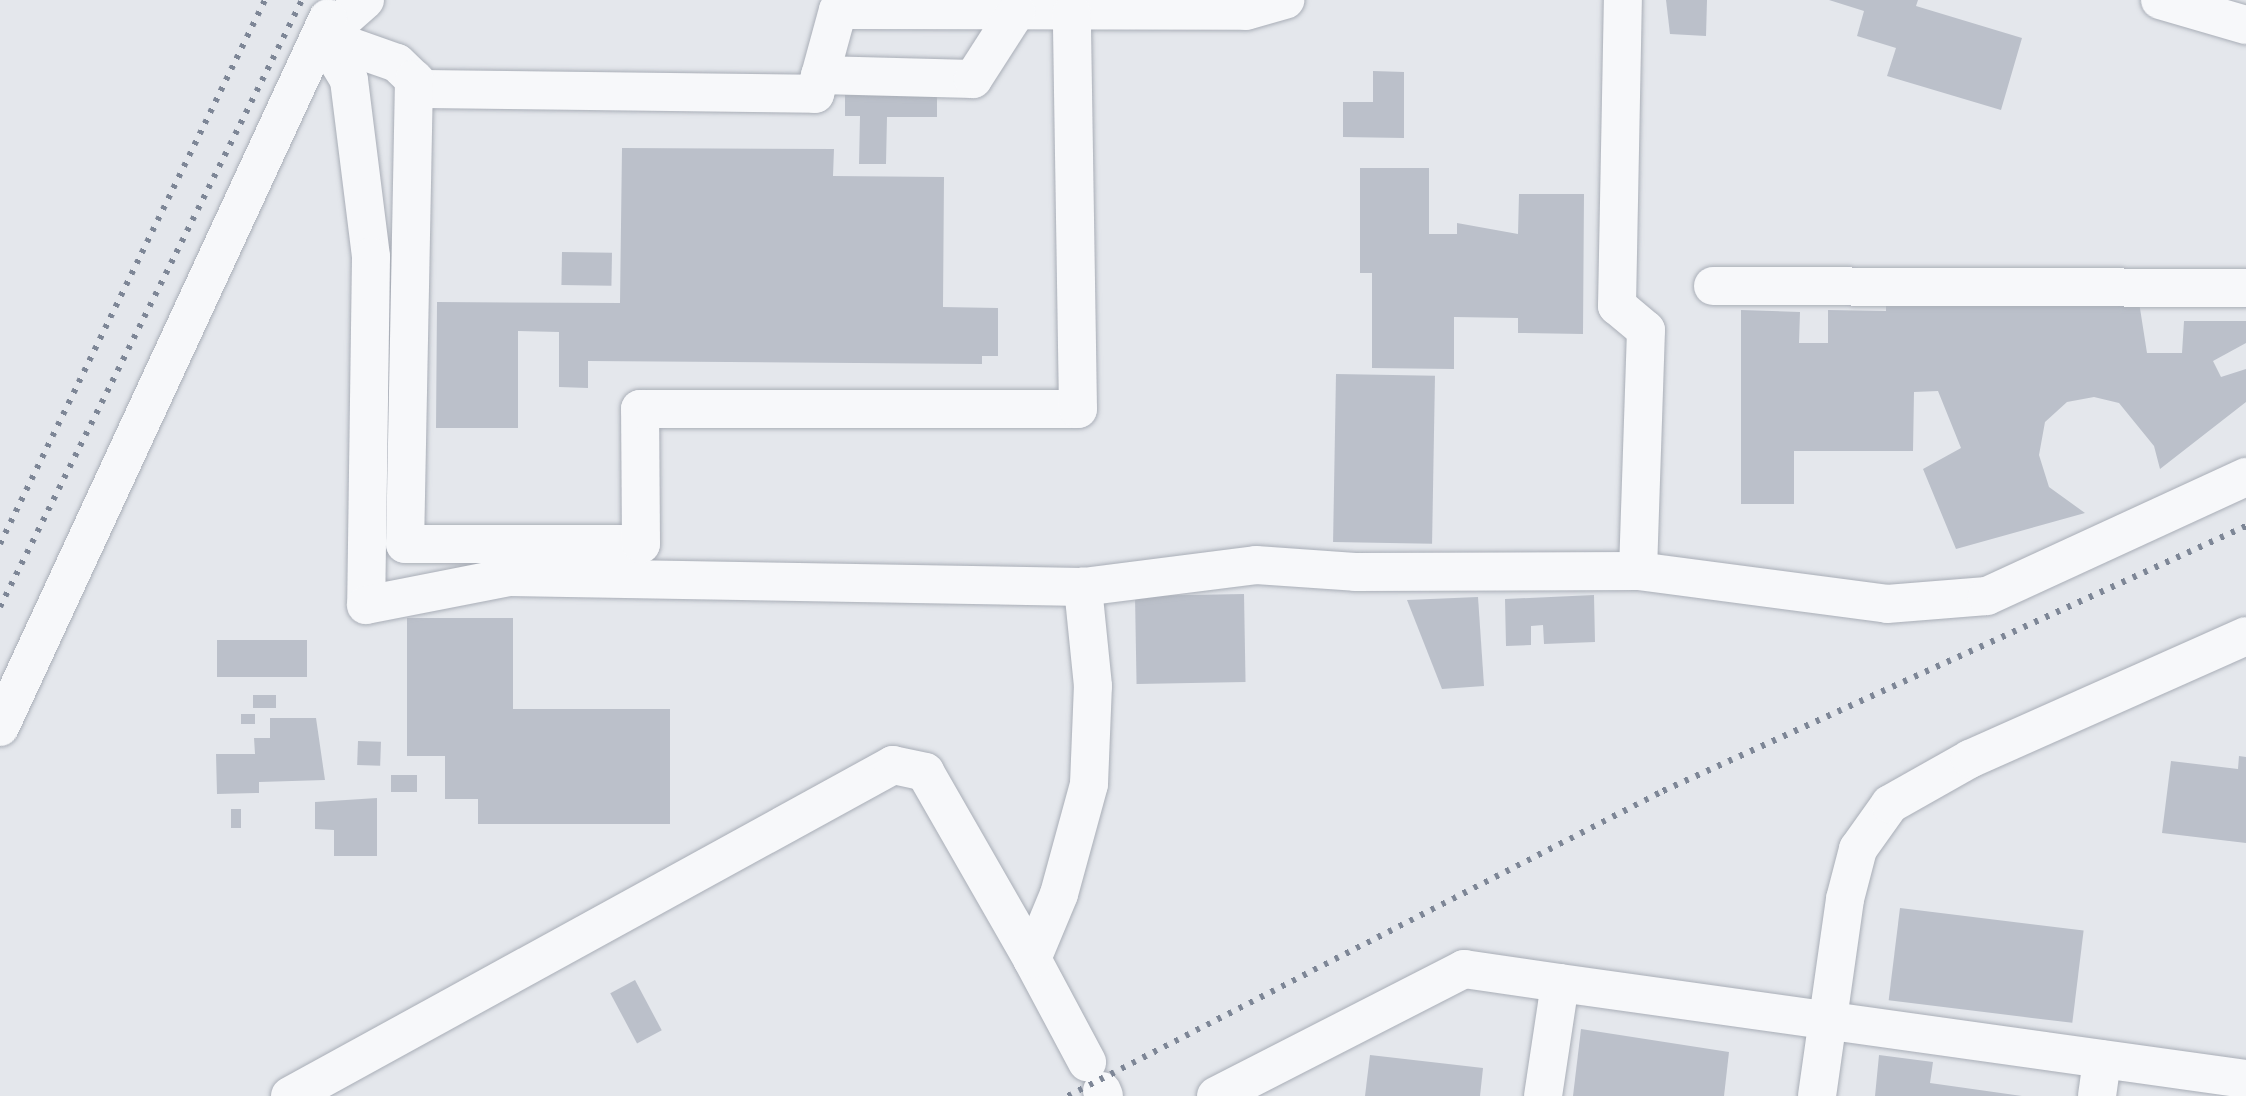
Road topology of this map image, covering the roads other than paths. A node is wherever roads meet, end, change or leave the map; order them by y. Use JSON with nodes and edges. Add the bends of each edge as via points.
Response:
{"nodes":[{"id":1,"x":333,"y":0,"type":"edge"},
{"id":2,"x":365,"y":0,"type":"edge"},
{"id":3,"x":1285,"y":0,"type":"edge"},
{"id":4,"x":1623,"y":0,"type":"edge"},
{"id":5,"x":2160,"y":0,"type":"edge"},
{"id":6,"x":1016,"y":12,"type":"junction"},
{"id":7,"x":1072,"y":13,"type":"junction"},
{"id":8,"x":2246,"y":25,"type":"edge"},
{"id":9,"x":323,"y":37,"type":"junction"},
{"id":10,"x":820,"y":75,"type":"junction"},
{"id":11,"x":414,"y":79,"type":"junction"},
{"id":12,"x":1713,"y":286,"type":"dead end"},
{"id":13,"x":2246,"y":288,"type":"edge"},
{"id":14,"x":2246,"y":477,"type":"edge"},
{"id":15,"x":1638,"y":571,"type":"junction"},
{"id":16,"x":1083,"y":587,"type":"junction"},
{"id":17,"x":2246,"y":636,"type":"edge"},
{"id":18,"x":0,"y":727,"type":"edge"},
{"id":19,"x":1032,"y":959,"type":"junction"},
{"id":20,"x":1560,"y":983,"type":"junction"},
{"id":21,"x":1828,"y":1021,"type":"junction"},
{"id":22,"x":2102,"y":1059,"type":"junction"},
{"id":23,"x":2246,"y":1079,"type":"edge"},
{"id":24,"x":1097,"y":1083,"type":"edge"},
{"id":25,"x":290,"y":1096,"type":"edge"},
{"id":26,"x":1216,"y":1096,"type":"edge"},
{"id":27,"x":1543,"y":1096,"type":"edge"},
{"id":28,"x":1817,"y":1096,"type":"edge"},
{"id":29,"x":2097,"y":1096,"type":"edge"}],
"edges":[{"from":1,"to":9,"type":"street"},
{"from":2,"to":9,"type":"street"},
{"from":3,"to":7,"type":"street","via":[[1246,11]]},
{"from":4,"to":15,"type":"street","via":[[1617,306],[1646,330]]},
{"from":5,"to":8,"type":"street"},
{"from":6,"to":7,"type":"street"},
{"from":6,"to":10,"type":"street","via":[[973,79]]},
{"from":6,"to":10,"type":"street","via":[[838,10]]},
{"from":7,"to":11,"type":"street","via":[[1078,409],[640,409],[641,544],[405,544]]},
{"from":9,"to":11,"type":"street","via":[[397,63]]},
{"from":9,"to":16,"type":"street","via":[[349,80],[371,257],[366,605],[509,577]]},
{"from":9,"to":18,"type":"street"},
{"from":10,"to":11,"type":"street","via":[[815,94],[424,89]]},
{"from":12,"to":13,"type":"street"},
{"from":14,"to":15,"type":"street","via":[[1987,596],[1887,604]]},
{"from":15,"to":16,"type":"street","via":[[1355,572],[1256,565]]},
{"from":16,"to":19,"type":"street","via":[[1093,686],[1089,784],[1059,894]]},
{"from":17,"to":21,"type":"street","via":[[1984,753],[1890,804],[1858,849]]},
{"from":19,"to":24,"type":"street"},
{"from":19,"to":25,"type":"street","via":[[925,772],[893,765]]},
{"from":20,"to":21,"type":"street"},
{"from":20,"to":26,"type":"street","via":[[1464,969]]},
{"from":20,"to":27,"type":"street"},
{"from":21,"to":22,"type":"street"},
{"from":21,"to":28,"type":"street"},
{"from":22,"to":23,"type":"street"},
{"from":22,"to":29,"type":"street"}]}
